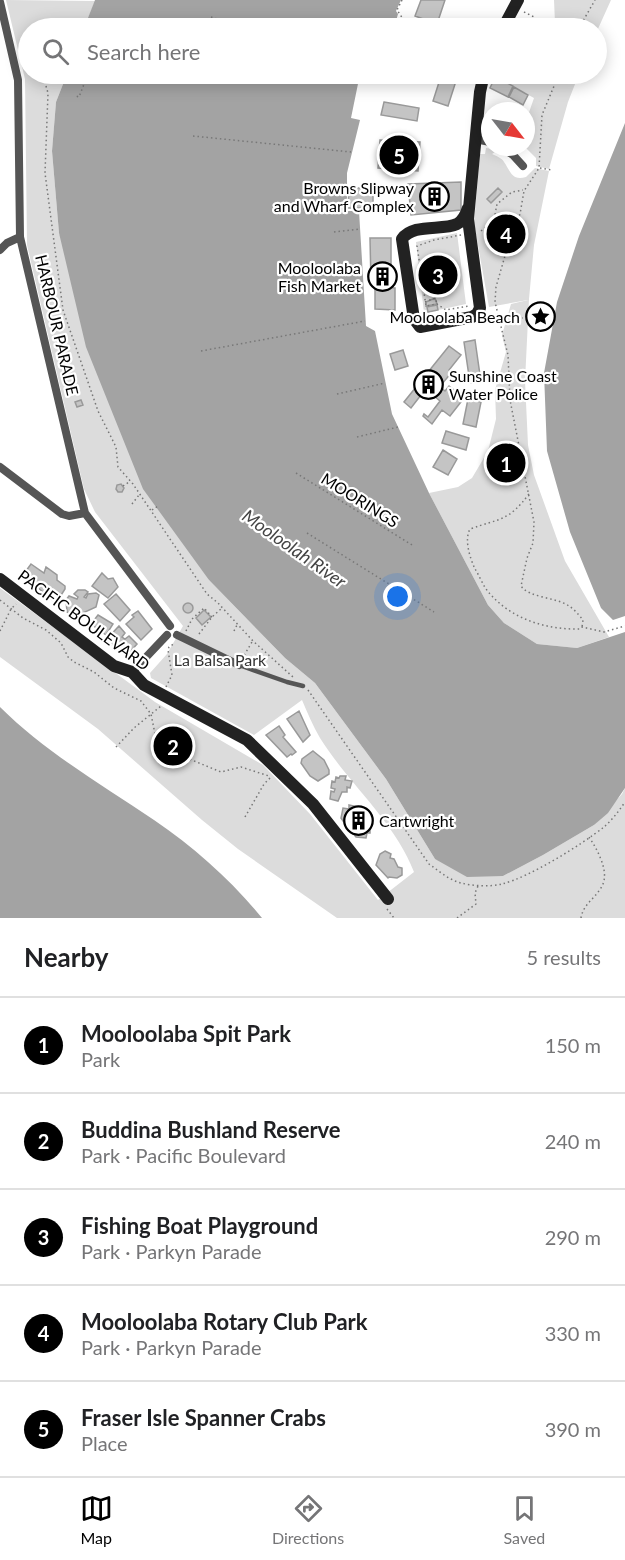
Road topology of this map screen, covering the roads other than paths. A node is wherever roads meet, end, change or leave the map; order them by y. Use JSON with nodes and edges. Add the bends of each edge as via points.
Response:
{"nodes":[{"id":1,"x":518,"y":0,"type":"edge"},
{"id":2,"x":0,"y":2,"type":"edge"},
{"id":3,"x":508,"y":18,"type":"edge"},
{"id":4,"x":18,"y":80,"type":"edge"},
{"id":5,"x":18,"y":84,"type":"edge"},
{"id":6,"x":482,"y":84,"type":"edge"},
{"id":7,"x":475,"y":139,"type":"junction"},
{"id":8,"x":481,"y":140,"type":"edge"},
{"id":9,"x":514,"y":156,"type":"edge"},
{"id":10,"x":522,"y":166,"type":"dead end"},
{"id":11,"x":468,"y":208,"type":"junction"},
{"id":12,"x":457,"y":224,"type":"junction"},
{"id":13,"x":469,"y":233,"type":"junction"},
{"id":14,"x":20,"y":237,"type":"junction"},
{"id":15,"x":0,"y":250,"type":"edge"},
{"id":16,"x":0,"y":467,"type":"edge"},
{"id":17,"x":85,"y":513,"type":"junction"},
{"id":18,"x":0,"y":579,"type":"edge"},
{"id":19,"x":168,"y":630,"type":"junction"},
{"id":20,"x":239,"y":665,"type":"joint"},
{"id":21,"x":132,"y":672,"type":"junction"},
{"id":22,"x":303,"y":686,"type":"road end"},
{"id":23,"x":385,"y":901,"type":"road end"}],
"edges":[{"from":1,"to":3,"type":"street"},
{"from":2,"to":4,"type":"street","name":"HARBOUR PARADE"},
{"from":5,"to":14,"type":"street","name":"HARBOUR PARADE"},
{"from":6,"to":7,"type":"street"},
{"from":7,"to":8,"type":"street"},
{"from":7,"to":11,"type":"street"},
{"from":9,"to":10,"type":"street"},
{"from":11,"to":12,"type":"street"},
{"from":11,"to":13,"type":"street"},
{"from":12,"to":13,"type":"street"},
{"from":12,"to":13,"type":"street","via":[[403,237],[414,319],[420,327],[479,312]]},
{"from":14,"to":15,"type":"street"},
{"from":14,"to":17,"type":"street","name":"HARBOUR PARADE"},
{"from":16,"to":17,"type":"street","via":[[62,514]]},
{"from":17,"to":19,"type":"street","name":"HARBOUR PARADE"},
{"from":18,"to":21,"type":"street","name":"PACIFIC BOULEVARD","via":[[114,666]]},
{"from":19,"to":20,"type":"street","name":"HARBOUR PARADE","via":[[176,627],[177,634]]},
{"from":19,"to":21,"type":"street"},
{"from":20,"to":22,"type":"lane"},
{"from":21,"to":23,"type":"street","name":"PACIFIC BOULEVARD","via":[[144,685],[247,740],[313,804]]}]}
